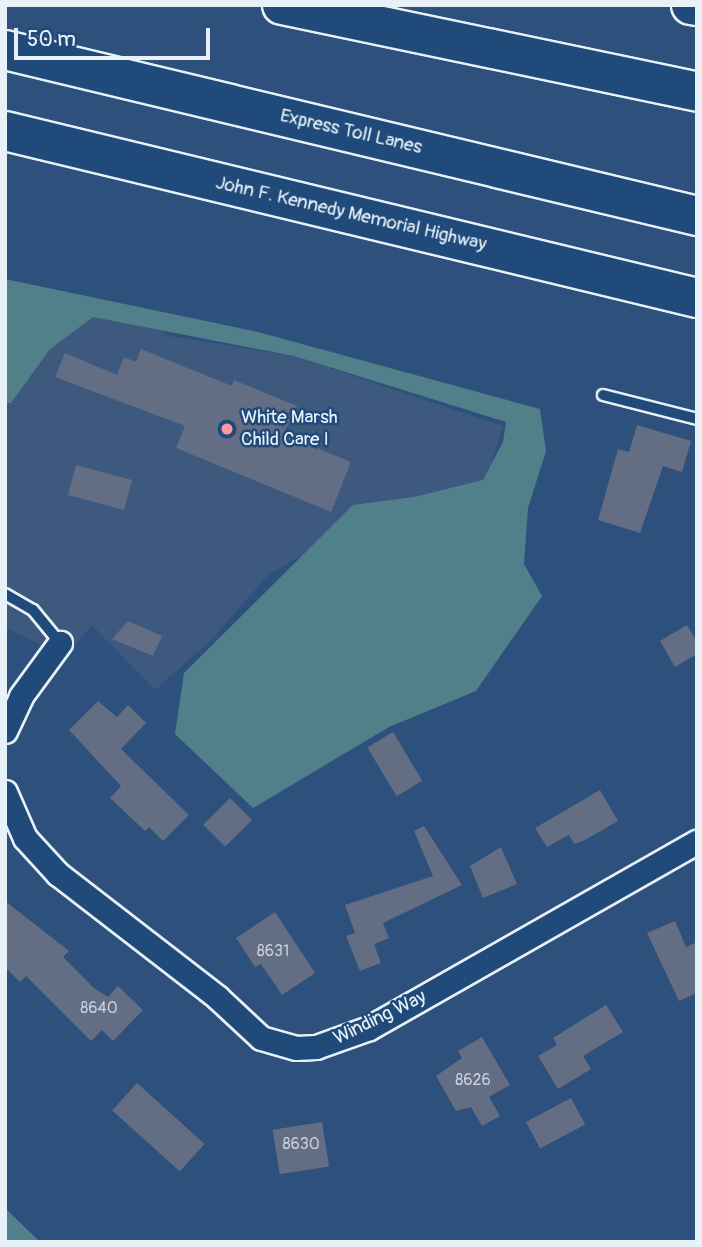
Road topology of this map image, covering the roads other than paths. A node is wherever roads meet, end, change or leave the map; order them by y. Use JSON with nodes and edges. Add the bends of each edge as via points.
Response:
{"nodes":[{"id":1,"x":282,"y":5,"type":"edge"},
{"id":2,"x":691,"y":5,"type":"edge"},
{"id":3,"x":697,"y":6,"type":"edge"},
{"id":4,"x":5,"y":50,"type":"edge"},
{"id":5,"x":697,"y":92,"type":"edge"},
{"id":6,"x":5,"y":131,"type":"edge"},
{"id":7,"x":697,"y":216,"type":"edge"},
{"id":8,"x":697,"y":298,"type":"edge"},
{"id":9,"x":604,"y":396,"type":"dead end"},
{"id":10,"x":697,"y":419,"type":"edge"},
{"id":11,"x":5,"y":594,"type":"edge"},
{"id":12,"x":60,"y":643,"type":"joint"},
{"id":13,"x":5,"y":731,"type":"edge"},
{"id":14,"x":5,"y":792,"type":"edge"},
{"id":15,"x":697,"y":842,"type":"edge"}],
"edges":[{"from":1,"to":5,"type":"highway"},
{"from":2,"to":3,"type":"highway"},
{"from":4,"to":7,"type":"highway","name":"Express Toll Lanes"},
{"from":6,"to":8,"type":"highway","name":"John F. Kennedy Memorial Highway"},
{"from":9,"to":10,"type":"lane"},
{"from":11,"to":12,"type":"lane","via":[[33,610]]},
{"from":12,"to":13,"type":"street","via":[[21,695]]},
{"from":14,"to":15,"type":"street","name":"Winding Way","via":[[26,838],[58,874],[217,997],[261,1038],[296,1048],[316,1047],[369,1028]]}]}
